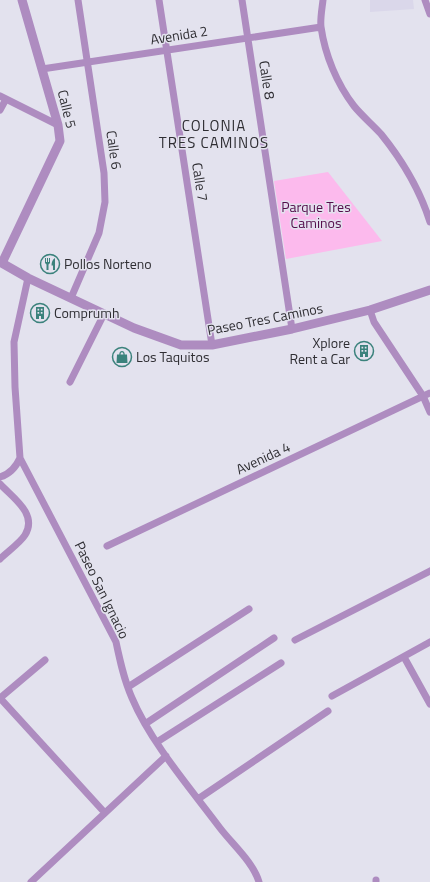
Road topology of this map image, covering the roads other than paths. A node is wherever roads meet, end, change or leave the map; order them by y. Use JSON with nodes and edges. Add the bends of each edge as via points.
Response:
{"nodes":[{"id":1,"x":22,"y":0,"type":"edge"},
{"id":2,"x":78,"y":0,"type":"edge"},
{"id":3,"x":159,"y":0,"type":"edge"},
{"id":4,"x":242,"y":0,"type":"edge"},
{"id":5,"x":323,"y":0,"type":"edge"},
{"id":6,"x":425,"y":0,"type":"edge"},
{"id":7,"x":430,"y":14,"type":"edge"},
{"id":8,"x":321,"y":27,"type":"junction"},
{"id":9,"x":248,"y":38,"type":"junction"},
{"id":10,"x":166,"y":50,"type":"junction"},
{"id":11,"x":88,"y":62,"type":"junction"},
{"id":12,"x":42,"y":69,"type":"junction"},
{"id":13,"x":3,"y":97,"type":"edge"},
{"id":14,"x":0,"y":110,"type":"edge"},
{"id":15,"x":58,"y":125,"type":"junction"},
{"id":16,"x":430,"y":222,"type":"edge"},
{"id":17,"x":1,"y":263,"type":"edge"},
{"id":18,"x":28,"y":278,"type":"junction"},
{"id":19,"x":430,"y":290,"type":"edge"},
{"id":20,"x":71,"y":298,"type":"junction"},
{"id":21,"x":370,"y":310,"type":"junction"},
{"id":22,"x":104,"y":314,"type":"junction"},
{"id":23,"x":292,"y":329,"type":"junction"},
{"id":24,"x":212,"y":345,"type":"junction"},
{"id":25,"x":70,"y":382,"type":"dead end"},
{"id":26,"x":427,"y":394,"type":"edge"},
{"id":27,"x":430,"y":412,"type":"edge"},
{"id":28,"x":20,"y":458,"type":"junction"},
{"id":29,"x":0,"y":477,"type":"edge"},
{"id":30,"x":0,"y":484,"type":"edge"},
{"id":31,"x":106,"y":546,"type":"dead end"},
{"id":32,"x":0,"y":559,"type":"edge"},
{"id":33,"x":430,"y":571,"type":"edge"},
{"id":34,"x":249,"y":609,"type":"dead end"},
{"id":35,"x":274,"y":638,"type":"dead end"},
{"id":36,"x":295,"y":640,"type":"dead end"},
{"id":37,"x":430,"y":642,"type":"edge"},
{"id":38,"x":404,"y":657,"type":"junction"},
{"id":39,"x":45,"y":660,"type":"dead end"},
{"id":40,"x":281,"y":664,"type":"dead end"},
{"id":41,"x":128,"y":687,"type":"junction"},
{"id":42,"x":332,"y":696,"type":"dead end"},
{"id":43,"x":0,"y":698,"type":"edge"},
{"id":44,"x":430,"y":704,"type":"edge"},
{"id":45,"x":328,"y":711,"type":"dead end"},
{"id":46,"x":145,"y":724,"type":"junction"},
{"id":47,"x":157,"y":742,"type":"junction"},
{"id":48,"x":166,"y":756,"type":"junction"},
{"id":49,"x":198,"y":799,"type":"junction"},
{"id":50,"x":105,"y":813,"type":"junction"},
{"id":51,"x":31,"y":882,"type":"edge"},
{"id":52,"x":259,"y":882,"type":"edge"}],
"edges":[{"from":1,"to":12,"type":"street","name":"Calle 5"},
{"from":2,"to":11,"type":"street","name":"Calle 6"},
{"from":3,"to":10,"type":"street","name":"Calle 7"},
{"from":4,"to":9,"type":"street","name":"Calle 8"},
{"from":5,"to":8,"type":"street"},
{"from":6,"to":7,"type":"street"},
{"from":8,"to":9,"type":"street","name":"Avenida 2"},
{"from":8,"to":16,"type":"street","via":[[332,66],[345,94],[381,134],[405,169],[417,189]]},
{"from":9,"to":10,"type":"street","name":"Avenida 2"},
{"from":9,"to":23,"type":"street","name":"Calle 8"},
{"from":10,"to":11,"type":"street","name":"Avenida 2"},
{"from":10,"to":24,"type":"street","name":"Calle 7"},
{"from":11,"to":12,"type":"street","name":"Avenida 2"},
{"from":11,"to":20,"type":"street","name":"Calle 6","via":[[106,202],[99,233]]},
{"from":12,"to":15,"type":"street","name":"Calle 5"},
{"from":13,"to":14,"type":"street"},
{"from":13,"to":15,"type":"street"},
{"from":15,"to":17,"type":"street","name":"Calle 5","via":[[60,141]]},
{"from":17,"to":18,"type":"street","name":"Paseo Tres Caminos"},
{"from":18,"to":20,"type":"street","name":"Paseo Tres Caminos"},
{"from":18,"to":28,"type":"street","name":"Paseo San Ignacio","via":[[14,342]]},
{"from":19,"to":21,"type":"street","name":"Paseo Tres Caminos"},
{"from":20,"to":22,"type":"street","name":"Paseo Tres Caminos"},
{"from":21,"to":23,"type":"street","name":"Paseo Tres Caminos"},
{"from":21,"to":26,"type":"street","via":[[374,322]]},
{"from":22,"to":24,"type":"street","name":"Paseo Tres Caminos","via":[[181,345]]},
{"from":22,"to":25,"type":"street"},
{"from":23,"to":24,"type":"street","name":"Paseo Tres Caminos"},
{"from":26,"to":27,"type":"street"},
{"from":26,"to":31,"type":"street","name":"Avenida 4"},
{"from":28,"to":29,"type":"street","via":[[11,472]]},
{"from":28,"to":41,"type":"street","name":"Paseo San Ignacio","via":[[116,642],[121,669]]},
{"from":30,"to":32,"type":"street","via":[[24,509],[28,516],[28,525],[24,535]]},
{"from":33,"to":36,"type":"street"},
{"from":34,"to":41,"type":"street"},
{"from":35,"to":46,"type":"street"},
{"from":37,"to":38,"type":"street"},
{"from":38,"to":42,"type":"street"},
{"from":38,"to":44,"type":"street"},
{"from":39,"to":43,"type":"street"},
{"from":40,"to":47,"type":"street"},
{"from":41,"to":46,"type":"street","name":"Paseo San Ignacio"},
{"from":43,"to":50,"type":"street"},
{"from":45,"to":49,"type":"street"},
{"from":46,"to":47,"type":"street","name":"Paseo San Ignacio"},
{"from":47,"to":48,"type":"street","name":"Paseo San Ignacio"},
{"from":48,"to":49,"type":"street","name":"Paseo San Ignacio"},
{"from":48,"to":50,"type":"street"},
{"from":49,"to":52,"type":"street","name":"Paseo San Ignacio","via":[[256,872]]},
{"from":50,"to":51,"type":"street"}]}
